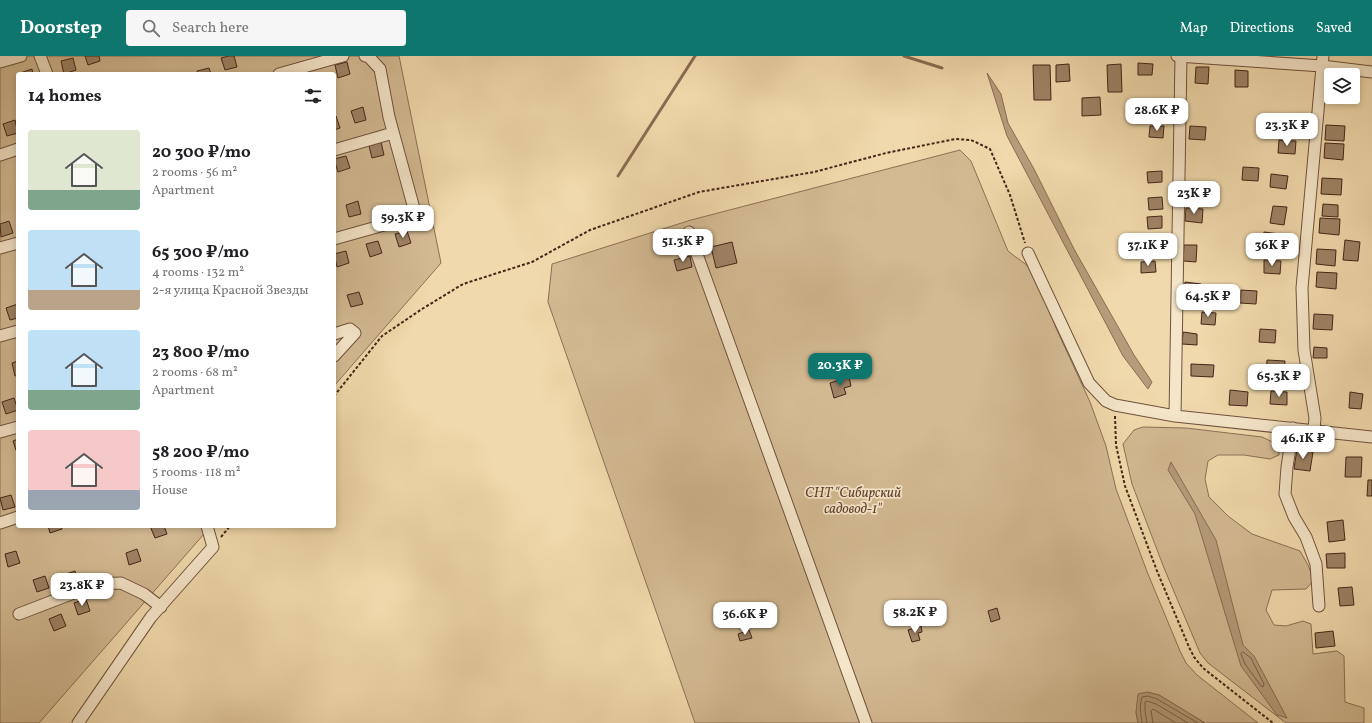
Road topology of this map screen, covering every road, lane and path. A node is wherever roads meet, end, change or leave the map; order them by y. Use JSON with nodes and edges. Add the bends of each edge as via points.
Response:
{"nodes":[{"id":1,"x":22,"y":56,"type":"edge"},
{"id":2,"x":40,"y":56,"type":"edge"},
{"id":3,"x":343,"y":56,"type":"edge"},
{"id":4,"x":365,"y":56,"type":"edge"},
{"id":5,"x":1177,"y":56,"type":"edge"},
{"id":6,"x":1181,"y":56,"type":"edge"},
{"id":7,"x":1323,"y":61,"type":"edge"},
{"id":8,"x":0,"y":62,"type":"edge"},
{"id":9,"x":46,"y":72,"type":"edge"},
{"id":10,"x":286,"y":72,"type":"edge"},
{"id":11,"x":1372,"y":72,"type":"edge"},
{"id":12,"x":393,"y":132,"type":"junction"},
{"id":13,"x":336,"y":149,"type":"edge"},
{"id":14,"x":16,"y":150,"type":"edge"},
{"id":15,"x":0,"y":155,"type":"edge"},
{"id":16,"x":690,"y":232,"type":"dead end"},
{"id":17,"x":336,"y":238,"type":"edge"},
{"id":18,"x":16,"y":243,"type":"edge"},
{"id":19,"x":0,"y":248,"type":"edge"},
{"id":20,"x":1028,"y":253,"type":"dead end"},
{"id":21,"x":16,"y":331,"type":"edge"},
{"id":22,"x":336,"y":333,"type":"edge"},
{"id":23,"x":0,"y":336,"type":"edge"},
{"id":24,"x":336,"y":354,"type":"edge"},
{"id":25,"x":1111,"y":403,"type":"junction"},
{"id":26,"x":1175,"y":416,"type":"junction"},
{"id":27,"x":16,"y":428,"type":"edge"},
{"id":28,"x":1292,"y":428,"type":"junction"},
{"id":29,"x":1314,"y":430,"type":"junction"},
{"id":30,"x":0,"y":432,"type":"edge"},
{"id":31,"x":1372,"y":437,"type":"edge"},
{"id":32,"x":16,"y":518,"type":"edge"},
{"id":33,"x":0,"y":523,"type":"edge"},
{"id":34,"x":207,"y":528,"type":"edge"},
{"id":35,"x":1319,"y":606,"type":"dead end"},
{"id":36,"x":160,"y":607,"type":"junction"},
{"id":37,"x":19,"y":614,"type":"dead end"},
{"id":38,"x":78,"y":723,"type":"edge"},
{"id":39,"x":866,"y":723,"type":"edge"},
{"id":40,"x":1273,"y":723,"type":"edge"}],
"edges":[{"from":1,"to":8,"type":"street"},
{"from":2,"to":9,"type":"street"},
{"from":3,"to":10,"type":"street"},
{"from":4,"to":12,"type":"street","via":[[380,69]]},
{"from":5,"to":6,"type":"street"},
{"from":6,"to":7,"type":"street"},
{"from":6,"to":26,"type":"street"},
{"from":7,"to":11,"type":"street"},
{"from":7,"to":29,"type":"street","via":[[1302,288],[1304,350],[1315,418]]},
{"from":12,"to":13,"type":"street"},
{"from":12,"to":17,"type":"street","via":[[416,216]]},
{"from":14,"to":15,"type":"street"},
{"from":16,"to":39,"type":"street"},
{"from":18,"to":19,"type":"street"},
{"from":20,"to":25,"type":"street","via":[[1089,383]]},
{"from":21,"to":23,"type":"street"},
{"from":22,"to":24,"type":"street","via":[[350,329],[355,333]]},
{"from":25,"to":26,"type":"street"},
{"from":25,"to":40,"type":"path","via":[[1125,486],[1194,657],[1203,668]]},
{"from":26,"to":28,"type":"street"},
{"from":27,"to":30,"type":"street"},
{"from":28,"to":29,"type":"street"},
{"from":28,"to":35,"type":"street","via":[[1285,494],[1316,564]]},
{"from":29,"to":31,"type":"street"},
{"from":32,"to":33,"type":"street"},
{"from":34,"to":36,"type":"street","via":[[212,548]]},
{"from":36,"to":37,"type":"street","via":[[144,594],[121,583],[98,584]]},
{"from":36,"to":38,"type":"street"}]}
